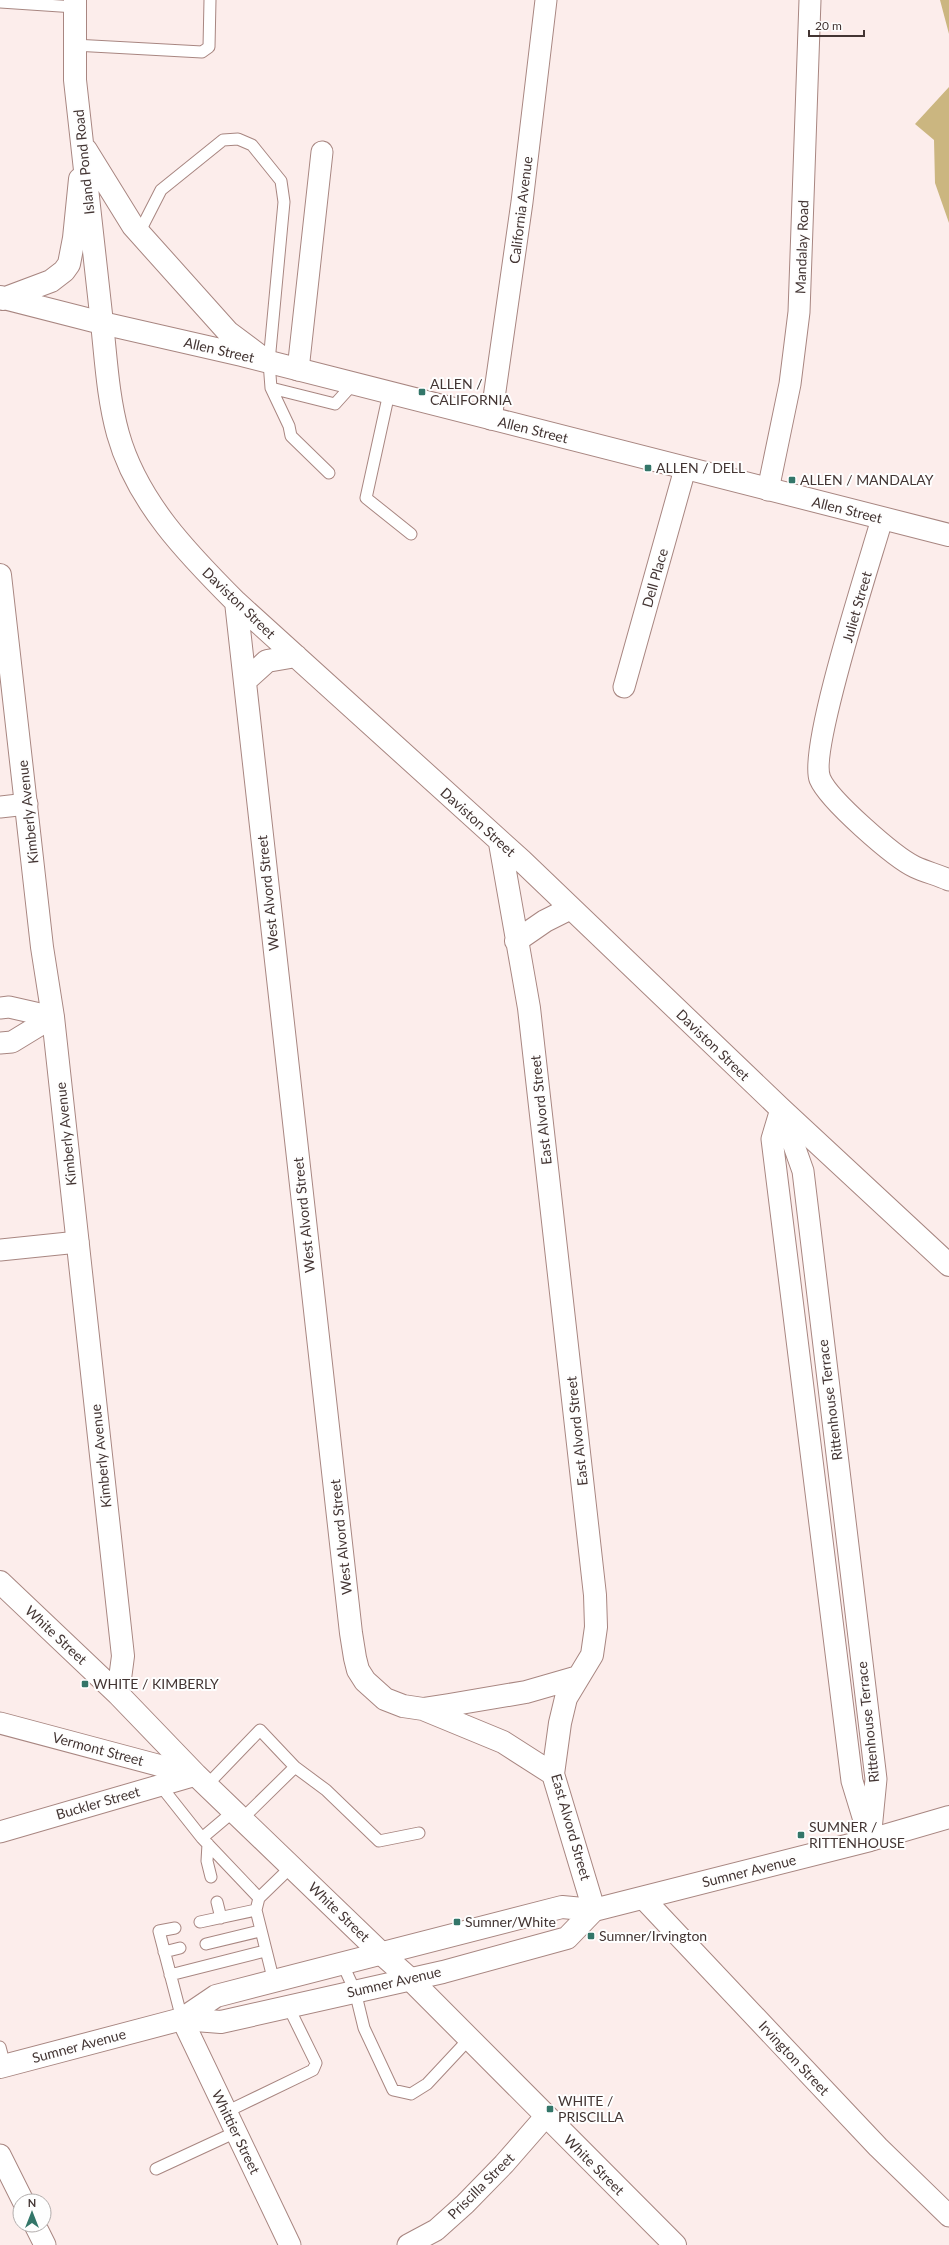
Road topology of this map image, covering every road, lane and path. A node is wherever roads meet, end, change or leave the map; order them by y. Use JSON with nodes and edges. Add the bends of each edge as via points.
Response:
{"nodes":[{"id":1,"x":210,"y":0,"type":"edge"},
{"id":2,"x":546,"y":0,"type":"edge"},
{"id":3,"x":810,"y":0,"type":"edge"},
{"id":4,"x":0,"y":2,"type":"edge"},
{"id":5,"x":36,"y":2,"type":"edge"},
{"id":6,"x":75,"y":4,"type":"edge"},
{"id":7,"x":74,"y":45,"type":"junction"},
{"id":8,"x":82,"y":144,"type":"junction"},
{"id":9,"x":322,"y":152,"type":"dead end"},
{"id":10,"x":139,"y":233,"type":"junction"},
{"id":11,"x":1,"y":299,"type":"edge"},
{"id":12,"x":102,"y":323,"type":"junction"},
{"id":13,"x":269,"y":362,"type":"junction"},
{"id":14,"x":298,"y":370,"type":"junction"},
{"id":15,"x":353,"y":384,"type":"junction"},
{"id":16,"x":272,"y":388,"type":"junction"},
{"id":17,"x":389,"y":393,"type":"junction"},
{"id":18,"x":491,"y":419,"type":"junction"},
{"id":19,"x":685,"y":469,"type":"junction"},
{"id":20,"x":330,"y":473,"type":"dead end"},
{"id":21,"x":768,"y":490,"type":"junction"},
{"id":22,"x":882,"y":519,"type":"junction"},
{"id":23,"x":411,"y":534,"type":"dead end"},
{"id":24,"x":949,"y":535,"type":"edge"},
{"id":25,"x":0,"y":575,"type":"edge"},
{"id":26,"x":1,"y":598,"type":"edge"},
{"id":27,"x":236,"y":602,"type":"junction"},
{"id":28,"x":296,"y":656,"type":"junction"},
{"id":29,"x":245,"y":681,"type":"junction"},
{"id":30,"x":624,"y":687,"type":"dead end"},
{"id":31,"x":27,"y":804,"type":"junction"},
{"id":32,"x":0,"y":807,"type":"edge"},
{"id":33,"x":500,"y":843,"type":"junction"},
{"id":34,"x":949,"y":880,"type":"edge"},
{"id":35,"x":571,"y":908,"type":"junction"},
{"id":36,"x":516,"y":941,"type":"junction"},
{"id":37,"x":0,"y":1008,"type":"edge"},
{"id":38,"x":53,"y":1017,"type":"junction"},
{"id":39,"x":0,"y":1043,"type":"edge"},
{"id":40,"x":781,"y":1109,"type":"junction"},
{"id":41,"x":78,"y":1242,"type":"junction"},
{"id":42,"x":0,"y":1250,"type":"edge"},
{"id":43,"x":949,"y":1265,"type":"edge"},
{"id":44,"x":0,"y":1582,"type":"edge"},
{"id":45,"x":578,"y":1678,"type":"junction"},
{"id":46,"x":118,"y":1694,"type":"junction"},
{"id":47,"x":423,"y":1709,"type":"junction"},
{"id":48,"x":0,"y":1722,"type":"edge"},
{"id":49,"x":295,"y":1767,"type":"junction"},
{"id":50,"x":553,"y":1774,"type":"junction"},
{"id":51,"x":202,"y":1780,"type":"junction"},
{"id":52,"x":160,"y":1785,"type":"junction"},
{"id":53,"x":238,"y":1815,"type":"junction"},
{"id":54,"x":949,"y":1818,"type":"edge"},
{"id":55,"x":0,"y":1832,"type":"edge"},
{"id":56,"x":419,"y":1833,"type":"dead end"},
{"id":57,"x":870,"y":1840,"type":"junction"},
{"id":58,"x":205,"y":1841,"type":"junction"},
{"id":59,"x":291,"y":1867,"type":"junction"},
{"id":60,"x":211,"y":1877,"type":"dead end"},
{"id":61,"x":259,"y":1898,"type":"junction"},
{"id":62,"x":643,"y":1898,"type":"junction"},
{"id":63,"x":217,"y":1902,"type":"dead end"},
{"id":64,"x":256,"y":1910,"type":"junction"},
{"id":65,"x":594,"y":1910,"type":"junction"},
{"id":66,"x":220,"y":1918,"type":"junction"},
{"id":67,"x":200,"y":1922,"type":"dead end"},
{"id":68,"x":174,"y":1928,"type":"dead end"},
{"id":69,"x":260,"y":1931,"type":"junction"},
{"id":70,"x":206,"y":1944,"type":"dead end"},
{"id":71,"x":180,"y":1948,"type":"dead end"},
{"id":72,"x":265,"y":1951,"type":"junction"},
{"id":73,"x":164,"y":1952,"type":"junction"},
{"id":74,"x":383,"y":1954,"type":"junction"},
{"id":75,"x":343,"y":1964,"type":"junction"},
{"id":76,"x":170,"y":1976,"type":"junction"},
{"id":77,"x":410,"y":1978,"type":"junction"},
{"id":78,"x":274,"y":1982,"type":"junction"},
{"id":79,"x":355,"y":1991,"type":"junction"},
{"id":80,"x":288,"y":2006,"type":"junction"},
{"id":81,"x":182,"y":2019,"type":"junction"},
{"id":82,"x":470,"y":2039,"type":"junction"},
{"id":83,"x":2,"y":2060,"type":"edge"},
{"id":84,"x":226,"y":2112,"type":"junction"},
{"id":85,"x":545,"y":2117,"type":"junction"},
{"id":86,"x":236,"y":2132,"type":"junction"},
{"id":87,"x":0,"y":2155,"type":"edge"},
{"id":88,"x":156,"y":2169,"type":"dead end"},
{"id":89,"x":19,"y":2193,"type":"edge"},
{"id":90,"x":949,"y":2216,"type":"edge"},
{"id":91,"x":39,"y":2233,"type":"edge"},
{"id":92,"x":45,"y":2245,"type":"edge"},
{"id":93,"x":290,"y":2245,"type":"edge"},
{"id":94,"x":408,"y":2245,"type":"edge"},
{"id":95,"x":674,"y":2245,"type":"edge"}],
"edges":[{"from":1,"to":7,"type":"lane","via":[[209,47],[202,52]]},
{"from":2,"to":18,"type":"street","name":"California Avenue","via":[[522,202]]},
{"from":3,"to":21,"type":"street","name":"Mandalay Road","via":[[799,320],[788,397]]},
{"from":4,"to":5,"type":"lane"},
{"from":5,"to":6,"type":"lane"},
{"from":6,"to":7,"type":"main road","name":"Island Pond Road"},
{"from":7,"to":8,"type":"main road","name":"Island Pond Road"},
{"from":8,"to":10,"type":"main road"},
{"from":8,"to":11,"type":"main road","via":[[79,200],[68,264],[64,271],[51,281]]},
{"from":8,"to":12,"type":"main road","name":"Island Pond Road"},
{"from":9,"to":14,"type":"street"},
{"from":10,"to":13,"type":"main road","via":[[228,332]]},
{"from":10,"to":13,"type":"lane","via":[[161,190],[175,177],[223,140],[234,139],[252,145],[282,181],[284,202]]},
{"from":11,"to":12,"type":"main road","name":"Allen Street"},
{"from":12,"to":13,"type":"main road","name":"Allen Street"},
{"from":12,"to":27,"type":"main road","name":"Daviston Street","via":[[113,415],[132,470],[152,505],[177,540]]},
{"from":13,"to":14,"type":"main road","name":"Allen Street"},
{"from":13,"to":16,"type":"lane"},
{"from":14,"to":15,"type":"main road","name":"Allen Street"},
{"from":15,"to":16,"type":"lane","via":[[335,404]]},
{"from":15,"to":17,"type":"main road","name":"Allen Street"},
{"from":16,"to":20,"type":"lane","via":[[291,436]]},
{"from":17,"to":18,"type":"main road","name":"Allen Street"},
{"from":17,"to":23,"type":"lane","via":[[366,498]]},
{"from":18,"to":19,"type":"main road","name":"Allen Street"},
{"from":19,"to":21,"type":"main road","name":"Allen Street"},
{"from":19,"to":30,"type":"street","name":"Dell Place"},
{"from":21,"to":22,"type":"main road","name":"Allen Street"},
{"from":22,"to":24,"type":"main road","name":"Allen Street"},
{"from":22,"to":34,"type":"street","name":"Juliet Street","via":[[822,734],[818,767],[820,780],[879,842],[914,866]]},
{"from":25,"to":26,"type":"main road","name":"Kimberly Avenue"},
{"from":26,"to":31,"type":"main road","name":"Kimberly Avenue"},
{"from":27,"to":28,"type":"main road","name":"Daviston Street"},
{"from":27,"to":29,"type":"main road","name":"West Alvord Street"},
{"from":28,"to":29,"type":"main road","via":[[266,661]]},
{"from":28,"to":33,"type":"main road","name":"Daviston Street"},
{"from":29,"to":47,"type":"main road","name":"West Alvord Street","via":[[355,1658],[358,1670],[384,1699],[403,1706]]},
{"from":31,"to":32,"type":"street"},
{"from":31,"to":38,"type":"main road","name":"Kimberly Avenue","via":[[42,947]]},
{"from":33,"to":35,"type":"main road","name":"Daviston Street"},
{"from":33,"to":36,"type":"main road","name":"East Alvord Street"},
{"from":35,"to":36,"type":"main road"},
{"from":35,"to":40,"type":"main road","name":"Daviston Street"},
{"from":36,"to":45,"type":"main road","name":"East Alvord Street","via":[[529,1008],[595,1595],[594,1649]]},
{"from":37,"to":38,"type":"street","via":[[8,1007]]},
{"from":38,"to":39,"type":"street","via":[[12,1042]]},
{"from":38,"to":41,"type":"main road","name":"Kimberly Avenue"},
{"from":40,"to":43,"type":"main road","name":"Daviston Street"},
{"from":40,"to":57,"type":"street","name":"Rittenhouse Terrace","via":[[803,1172],[876,1779]]},
{"from":41,"to":42,"type":"street"},
{"from":41,"to":46,"type":"main road","name":"Kimberly Avenue","via":[[123,1656]]},
{"from":44,"to":46,"type":"main road","name":"White Street"},
{"from":45,"to":47,"type":"main road","name":"West Alvord Street","via":[[526,1692]]},
{"from":45,"to":50,"type":"main road","name":"East Alvord Street","via":[[562,1710]]},
{"from":46,"to":51,"type":"main road","name":"White Street"},
{"from":47,"to":50,"type":"main road","name":"West Alvord Street","via":[[503,1742]]},
{"from":48,"to":51,"type":"street","name":"Vermont Street"},
{"from":49,"to":51,"type":"lane","via":[[260,1730]]},
{"from":49,"to":53,"type":"lane"},
{"from":49,"to":56,"type":"lane","via":[[326,1790],[379,1841]]},
{"from":50,"to":65,"type":"main road","name":"East Alvord Street"},
{"from":51,"to":52,"type":"street","name":"Buckler Street"},
{"from":51,"to":53,"type":"main road","name":"White Street"},
{"from":52,"to":55,"type":"street","name":"Buckler Street"},
{"from":52,"to":58,"type":"lane"},
{"from":53,"to":58,"type":"lane"},
{"from":53,"to":59,"type":"main road","name":"White Street"},
{"from":54,"to":57,"type":"main road","name":"Sumner Avenue"},
{"from":57,"to":62,"type":"main road","name":"Sumner Avenue"},
{"from":58,"to":60,"type":"lane"},
{"from":58,"to":61,"type":"lane"},
{"from":59,"to":61,"type":"lane"},
{"from":59,"to":74,"type":"main road","name":"White Street"},
{"from":61,"to":64,"type":"lane"},
{"from":62,"to":65,"type":"main road","name":"Sumner Avenue"},
{"from":62,"to":90,"type":"street","name":"Irvington Street","via":[[878,2147]]},
{"from":63,"to":66,"type":"lane"},
{"from":64,"to":66,"type":"lane"},
{"from":64,"to":69,"type":"lane"},
{"from":65,"to":74,"type":"main road","name":"Sumner Avenue","via":[[562,1907]]},
{"from":65,"to":77,"type":"main road","name":"Sumner Avenue","via":[[567,1938]]},
{"from":66,"to":67,"type":"lane"},
{"from":68,"to":73,"type":"lane","via":[[159,1931]]},
{"from":69,"to":70,"type":"lane"},
{"from":69,"to":72,"type":"lane"},
{"from":71,"to":73,"type":"lane"},
{"from":72,"to":76,"type":"lane"},
{"from":72,"to":78,"type":"lane"},
{"from":73,"to":76,"type":"lane"},
{"from":74,"to":75,"type":"main road","name":"Sumner Avenue"},
{"from":74,"to":77,"type":"main road","name":"White Street"},
{"from":75,"to":78,"type":"main road","name":"Sumner Avenue"},
{"from":75,"to":79,"type":"lane"},
{"from":76,"to":81,"type":"lane"},
{"from":77,"to":79,"type":"main road","name":"Sumner Avenue"},
{"from":77,"to":82,"type":"main road","name":"White Street"},
{"from":78,"to":81,"type":"main road","name":"Sumner Avenue","via":[[216,1996]]},
{"from":79,"to":80,"type":"main road","name":"Sumner Avenue"},
{"from":79,"to":82,"type":"lane","via":[[364,2028],[393,2090],[411,2094],[422,2087]]},
{"from":80,"to":81,"type":"main road","name":"Sumner Avenue","via":[[220,2022]]},
{"from":80,"to":84,"type":"lane","via":[[316,2063],[313,2070]]},
{"from":81,"to":83,"type":"main road","name":"Sumner Avenue"},
{"from":81,"to":84,"type":"street","name":"Whittier Street"},
{"from":82,"to":85,"type":"main road","name":"White Street"},
{"from":84,"to":86,"type":"street","name":"Whittier Street"},
{"from":85,"to":94,"type":"street","name":"Priscilla Street","via":[[465,2204],[436,2230]]},
{"from":85,"to":95,"type":"main road","name":"White Street"},
{"from":86,"to":88,"type":"lane"},
{"from":86,"to":93,"type":"street","name":"Whittier Street"},
{"from":87,"to":89,"type":"street"},
{"from":91,"to":92,"type":"street"}]}
